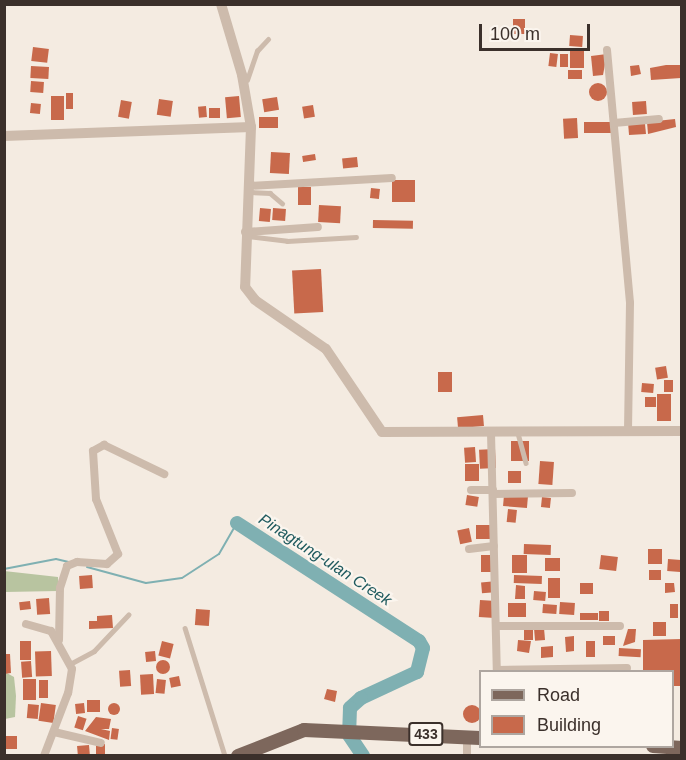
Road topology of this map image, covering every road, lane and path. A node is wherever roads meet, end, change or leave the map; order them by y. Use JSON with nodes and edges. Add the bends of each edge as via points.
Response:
{"nodes":[{"id":1,"x":221,"y":4,"type":"edge"},
{"id":2,"x":268,"y":39,"type":"dead end"},
{"id":3,"x":607,"y":50,"type":"dead end"},
{"id":4,"x":245,"y":86,"type":"junction"},
{"id":5,"x":659,"y":119,"type":"dead end"},
{"id":6,"x":614,"y":123,"type":"junction"},
{"id":7,"x":251,"y":127,"type":"junction"},
{"id":8,"x":4,"y":136,"type":"edge"},
{"id":9,"x":392,"y":178,"type":"dead end"},
{"id":10,"x":247,"y":189,"type":"junction"},
{"id":11,"x":282,"y":203,"type":"dead end"},
{"id":12,"x":318,"y":227,"type":"dead end"},
{"id":13,"x":245,"y":234,"type":"junction"},
{"id":14,"x":356,"y":237,"type":"dead end"},
{"id":15,"x":681,"y":431,"type":"edge"},
{"id":16,"x":628,"y":432,"type":"junction"},
{"id":17,"x":491,"y":433,"type":"junction"},
{"id":18,"x":518,"y":433,"type":"junction"},
{"id":19,"x":526,"y":463,"type":"dead end"},
{"id":20,"x":164,"y":474,"type":"dead end"},
{"id":21,"x":471,"y":490,"type":"dead end"},
{"id":22,"x":493,"y":492,"type":"junction"},
{"id":23,"x":572,"y":494,"type":"dead end"},
{"id":24,"x":494,"y":546,"type":"junction"},
{"id":25,"x":469,"y":549,"type":"dead end"},
{"id":26,"x":128,"y":615,"type":"dead end"},
{"id":27,"x":26,"y":624,"type":"dead end"},
{"id":28,"x":497,"y":626,"type":"junction"},
{"id":29,"x":620,"y":626,"type":"dead end"},
{"id":30,"x":185,"y":628,"type":"dead end"},
{"id":31,"x":58,"y":640,"type":"junction"},
{"id":32,"x":70,"y":664,"type":"junction"},
{"id":33,"x":627,"y":668,"type":"dead end"},
{"id":34,"x":497,"y":670,"type":"edge"},
{"id":35,"x":540,"y":670,"type":"edge"},
{"id":36,"x":54,"y":732,"type":"junction"},
{"id":37,"x":474,"y":738,"type":"edge"},
{"id":38,"x":101,"y":743,"type":"dead end"},
{"id":39,"x":44,"y":756,"type":"edge"},
{"id":40,"x":225,"y":756,"type":"edge"},
{"id":41,"x":238,"y":756,"type":"edge"},
{"id":42,"x":467,"y":756,"type":"edge"}],
"edges":[{"from":1,"to":4,"type":"street"},
{"from":2,"to":4,"type":"lane","via":[[257,51]]},
{"from":3,"to":6,"type":"street"},
{"from":4,"to":7,"type":"street"},
{"from":5,"to":6,"type":"street"},
{"from":6,"to":16,"type":"street","via":[[630,303]]},
{"from":7,"to":8,"type":"street"},
{"from":7,"to":10,"type":"street"},
{"from":9,"to":10,"type":"street"},
{"from":10,"to":11,"type":"lane","via":[[270,193]]},
{"from":10,"to":13,"type":"street"},
{"from":12,"to":13,"type":"street"},
{"from":13,"to":14,"type":"lane","via":[[286,241]]},
{"from":13,"to":17,"type":"street","via":[[249,294],[326,349],[382,432]]},
{"from":15,"to":16,"type":"street"},
{"from":16,"to":18,"type":"street"},
{"from":17,"to":18,"type":"street"},
{"from":17,"to":22,"type":"street"},
{"from":18,"to":19,"type":"lane"},
{"from":20,"to":31,"type":"street","via":[[104,445],[96,446],[91,458],[96,499],[118,554],[106,564],[77,562],[67,566],[60,588]]},
{"from":21,"to":22,"type":"street"},
{"from":22,"to":23,"type":"street"},
{"from":22,"to":24,"type":"street"},
{"from":24,"to":25,"type":"street"},
{"from":24,"to":28,"type":"street"},
{"from":26,"to":32,"type":"lane","via":[[94,651]]},
{"from":27,"to":31,"type":"street","via":[[51,631]]},
{"from":28,"to":29,"type":"street"},
{"from":28,"to":34,"type":"street"},
{"from":30,"to":40,"type":"lane"},
{"from":31,"to":32,"type":"street"},
{"from":32,"to":36,"type":"street","via":[[72,681]]},
{"from":33,"to":35,"type":"street"},
{"from":36,"to":38,"type":"street"},
{"from":36,"to":39,"type":"street"},
{"from":37,"to":41,"type":"main road","number":"433","via":[[324,729],[284,734]]},
{"from":37,"to":42,"type":"street"}]}
